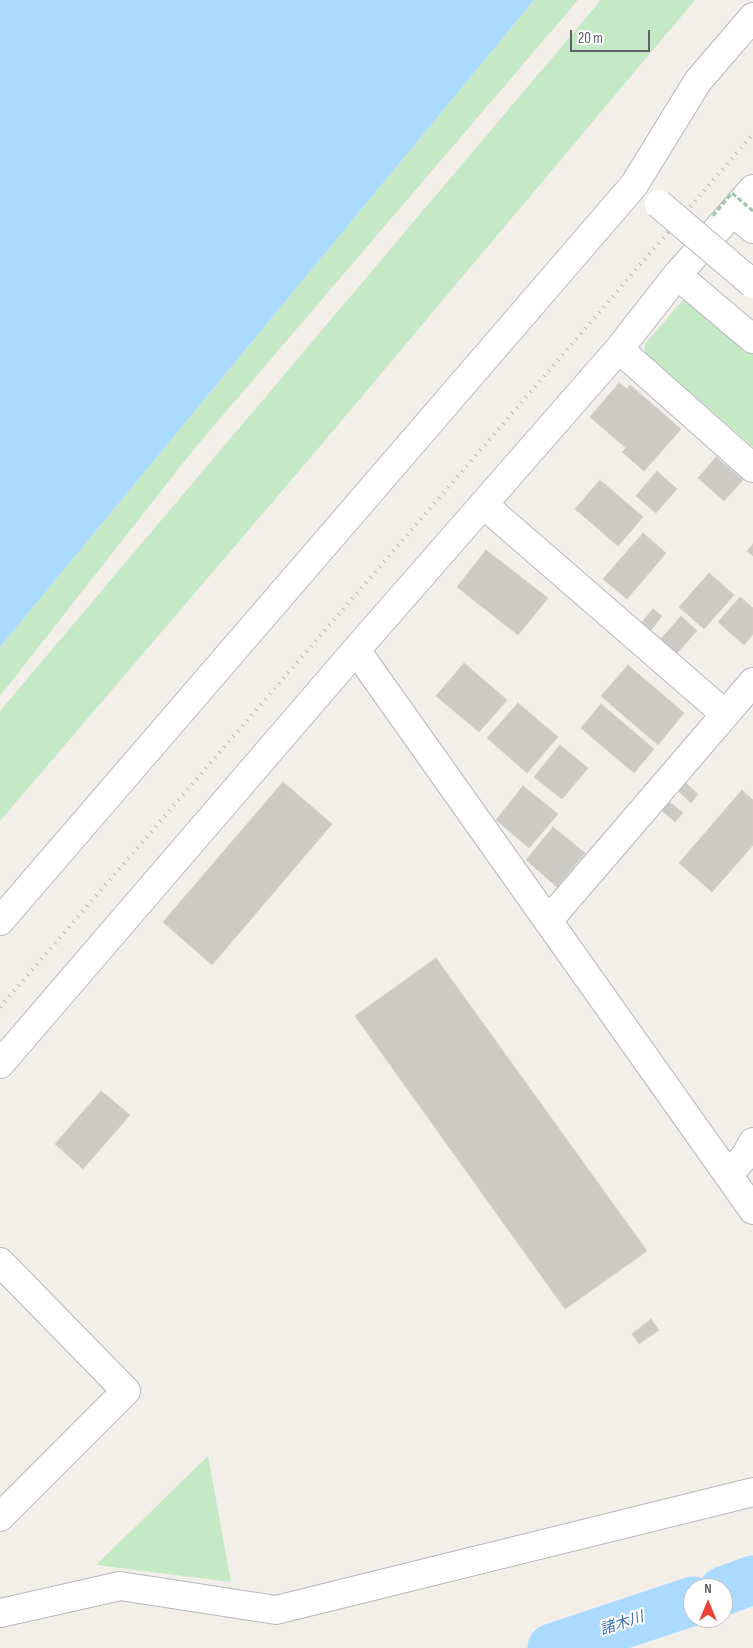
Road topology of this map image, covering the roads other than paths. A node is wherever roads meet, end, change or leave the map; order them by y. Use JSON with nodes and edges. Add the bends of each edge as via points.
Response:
{"nodes":[{"id":1,"x":753,"y":17,"type":"edge"},
{"id":2,"x":634,"y":185,"type":"junction"},
{"id":3,"x":753,"y":188,"type":"edge"},
{"id":4,"x":738,"y":217,"type":"edge"},
{"id":5,"x":678,"y":275,"type":"junction"},
{"id":6,"x":753,"y":284,"type":"edge"},
{"id":7,"x":753,"y":338,"type":"edge"},
{"id":8,"x":619,"y":349,"type":"junction"},
{"id":9,"x":753,"y":468,"type":"edge"},
{"id":10,"x":484,"y":505,"type":"junction"},
{"id":11,"x":356,"y":650,"type":"junction"},
{"id":12,"x":753,"y":682,"type":"edge"},
{"id":13,"x":725,"y":714,"type":"junction"},
{"id":14,"x":0,"y":921,"type":"edge"},
{"id":15,"x":548,"y":921,"type":"junction"},
{"id":16,"x":0,"y":1064,"type":"edge"},
{"id":17,"x":753,"y":1142,"type":"edge"},
{"id":18,"x":728,"y":1175,"type":"junction"},
{"id":19,"x":753,"y":1210,"type":"edge"},
{"id":20,"x":0,"y":1262,"type":"edge"},
{"id":21,"x":753,"y":1492,"type":"edge"},
{"id":22,"x":0,"y":1517,"type":"edge"},
{"id":23,"x":0,"y":1612,"type":"edge"}],
"edges":[{"from":1,"to":2,"type":"street","via":[[698,81]]},
{"from":2,"to":6,"type":"street","bridge":true},
{"from":2,"to":14,"type":"street"},
{"from":3,"to":4,"type":"street"},
{"from":4,"to":5,"type":"street"},
{"from":5,"to":7,"type":"street"},
{"from":5,"to":8,"type":"street"},
{"from":8,"to":9,"type":"street"},
{"from":8,"to":10,"type":"street"},
{"from":10,"to":11,"type":"street"},
{"from":10,"to":13,"type":"street"},
{"from":11,"to":15,"type":"street"},
{"from":11,"to":16,"type":"street"},
{"from":12,"to":13,"type":"street"},
{"from":13,"to":15,"type":"street"},
{"from":15,"to":18,"type":"street"},
{"from":17,"to":18,"type":"street"},
{"from":18,"to":19,"type":"street"},
{"from":20,"to":22,"type":"street","via":[[126,1391]]},
{"from":21,"to":23,"type":"street","via":[[276,1610],[120,1586]]}]}
